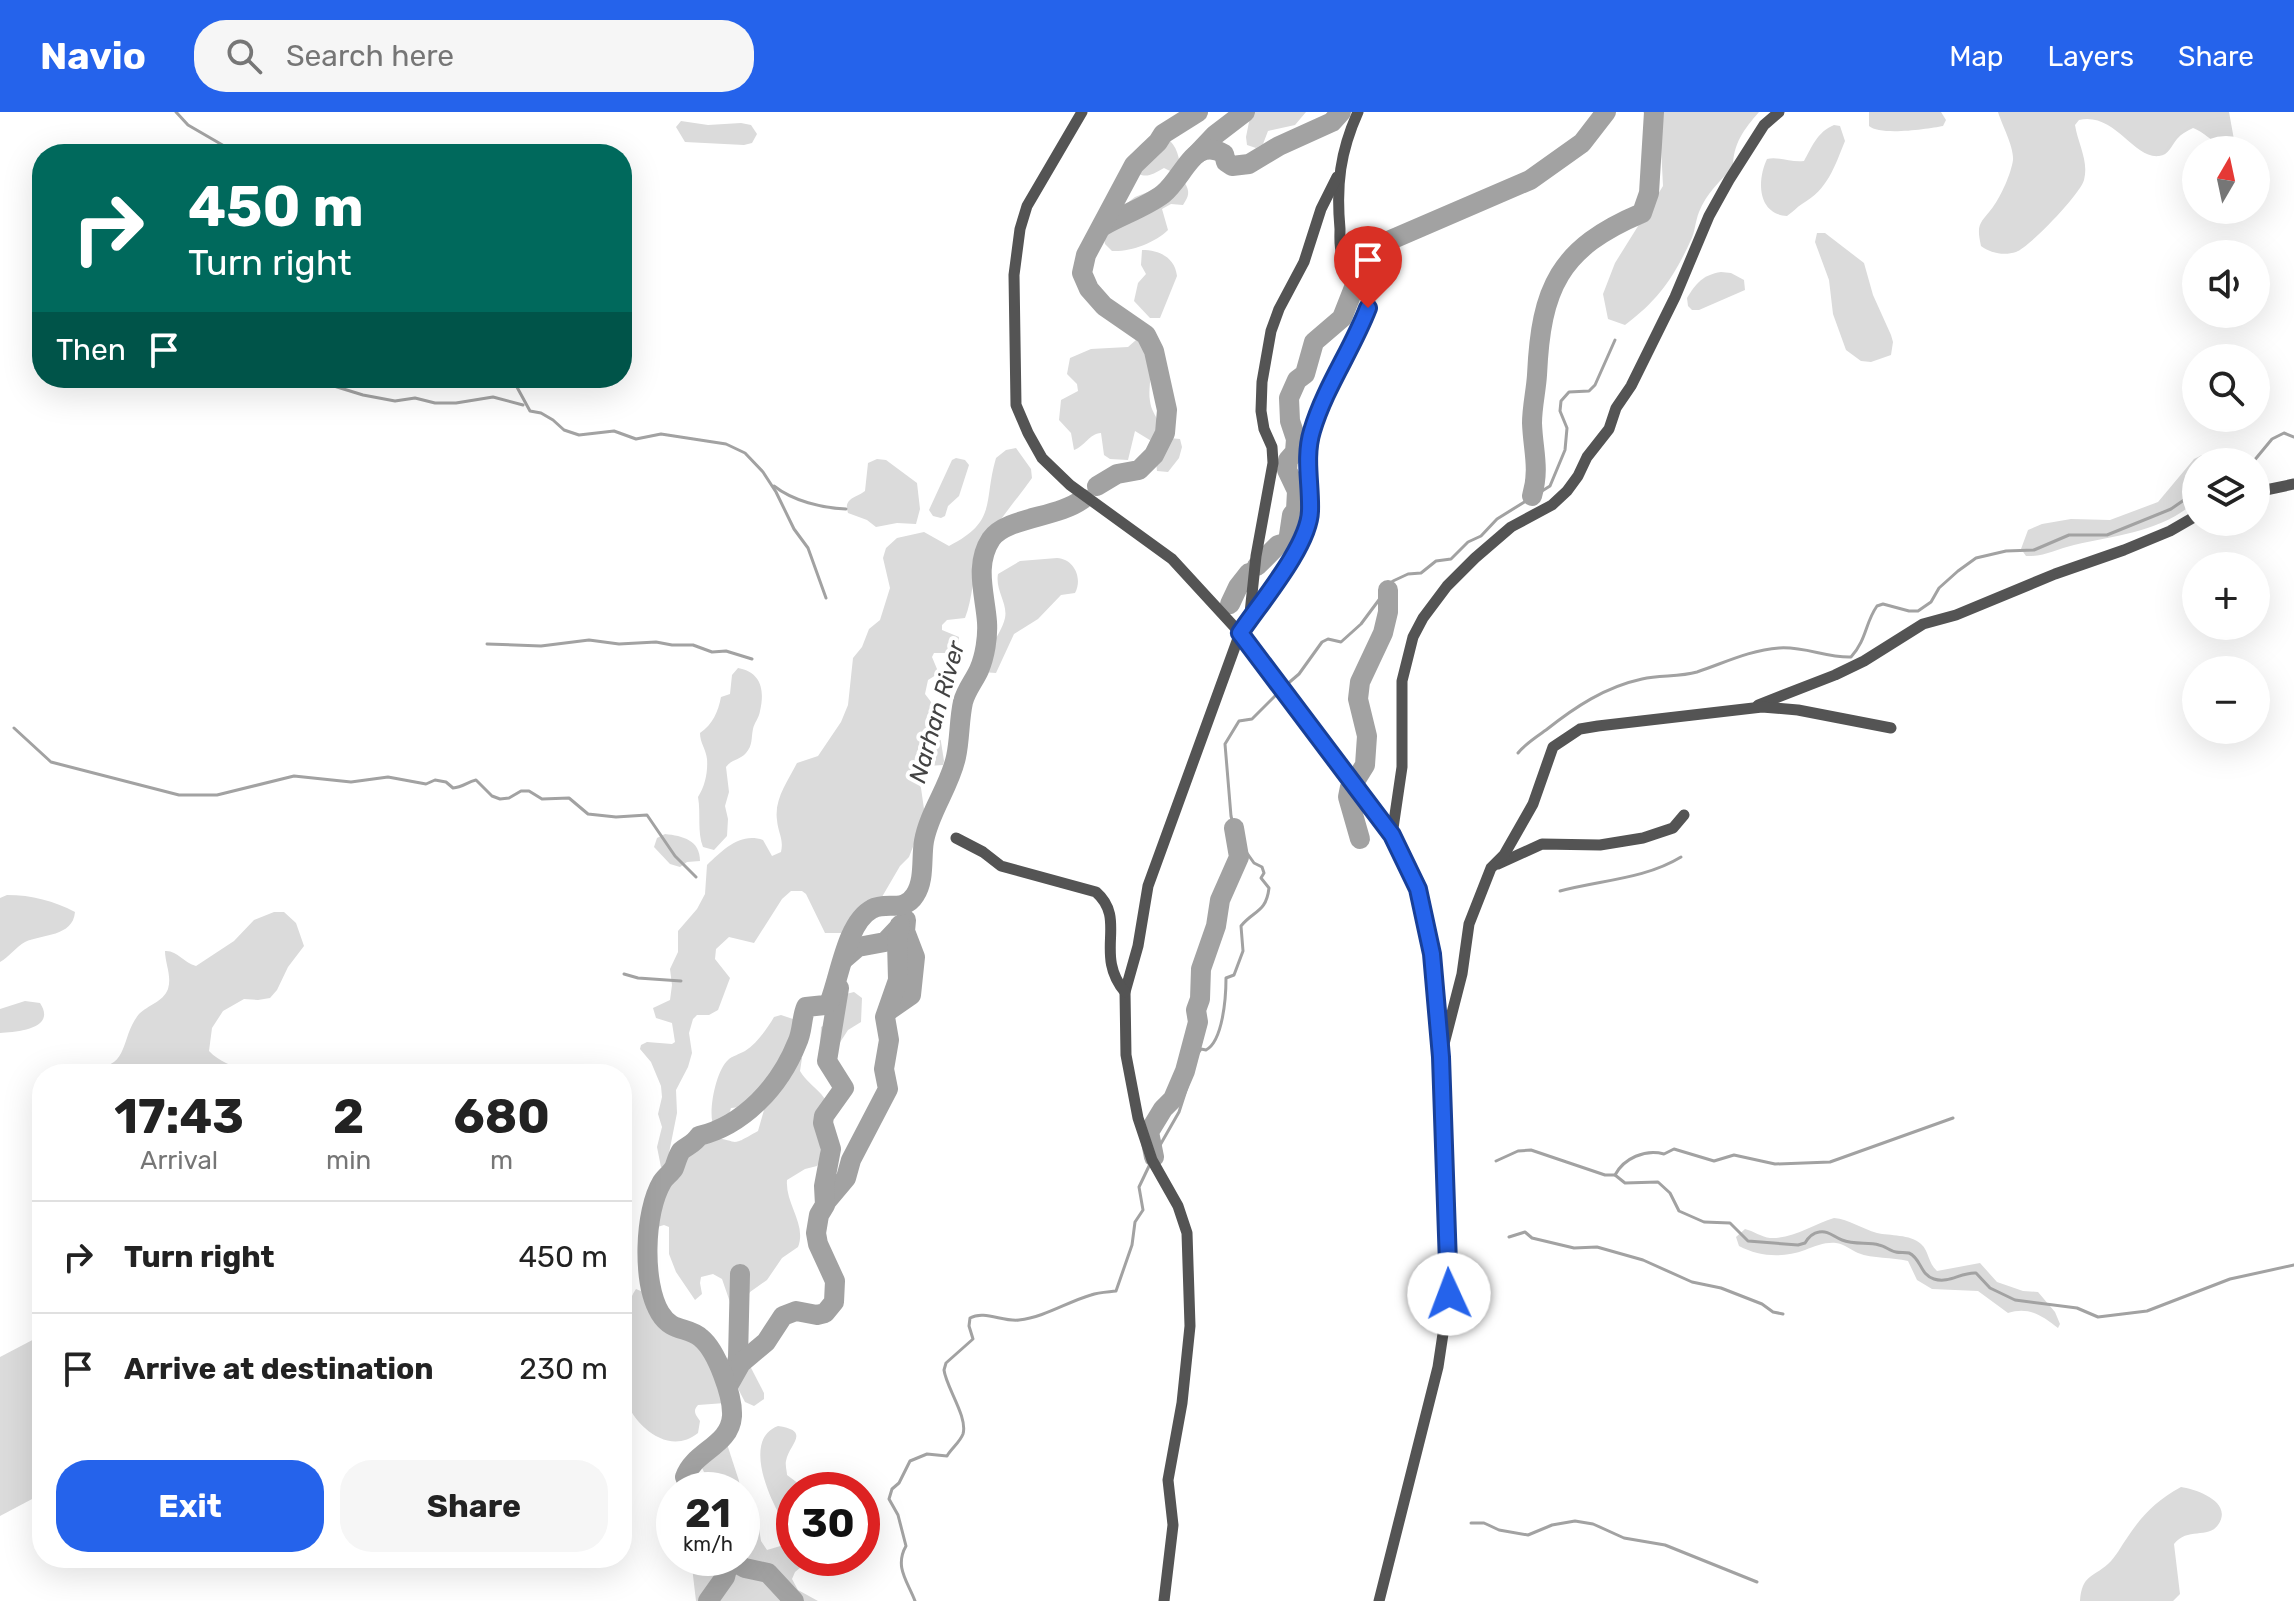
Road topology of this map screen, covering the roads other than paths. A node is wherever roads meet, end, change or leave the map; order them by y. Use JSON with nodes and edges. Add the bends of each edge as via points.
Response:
{"nodes":[{"id":1,"x":1082,"y":112,"type":"edge"},
{"id":2,"x":1358,"y":112,"type":"edge"},
{"id":3,"x":1779,"y":112,"type":"edge"},
{"id":4,"x":1338,"y":175,"type":"junction"},
{"id":5,"x":2294,"y":484,"type":"edge"},
{"id":6,"x":2270,"y":489,"type":"edge"},
{"id":7,"x":2182,"y":523,"type":"edge"},
{"id":8,"x":1250,"y":618,"type":"junction"},
{"id":9,"x":1240,"y":633,"type":"junction"},
{"id":10,"x":1750,"y":708,"type":"junction"},
{"id":11,"x":1891,"y":728,"type":"dead end"},
{"id":12,"x":1684,"y":815,"type":"dead end"},
{"id":13,"x":1392,"y":835,"type":"junction"},
{"id":14,"x":956,"y":838,"type":"dead end"},
{"id":15,"x":1491,"y":868,"type":"junction"},
{"id":16,"x":1125,"y":992,"type":"junction"},
{"id":17,"x":1441,"y":1057,"type":"junction"},
{"id":18,"x":1164,"y":1601,"type":"edge"},
{"id":19,"x":1379,"y":1601,"type":"edge"}],
"edges":[{"from":1,"to":9,"type":"street","via":[[1027,206],[1020,229],[1014,275],[1016,405],[1042,458],[1070,485],[1172,559]]},
{"from":2,"to":4,"type":"street"},
{"from":3,"to":13,"type":"street","via":[[1764,125],[1709,216],[1631,386],[1578,476],[1552,505],[1511,527],[1475,558],[1423,618],[1402,681],[1402,767]]},
{"from":4,"to":8,"type":"street","via":[[1271,331],[1261,411],[1273,463]]},
{"from":4,"to":8,"type":"street","via":[[1342,254],[1368,289],[1368,308],[1325,393],[1311,434],[1308,527]]},
{"from":5,"to":6,"type":"street"},
{"from":7,"to":10,"type":"street","via":[[2124,550],[1923,624],[1855,666]]},
{"from":8,"to":9,"type":"street"},
{"from":9,"to":13,"type":"street"},
{"from":9,"to":16,"type":"street","via":[[1148,886]]},
{"from":10,"to":11,"type":"street","via":[[1798,710]]},
{"from":10,"to":15,"type":"street","via":[[1598,726],[1561,739],[1553,747],[1533,804]]},
{"from":12,"to":15,"type":"street","via":[[1673,828],[1643,838],[1600,845],[1542,844]]},
{"from":13,"to":17,"type":"street","via":[[1418,889],[1432,954]]},
{"from":14,"to":16,"type":"street","via":[[1001,866],[1096,892],[1106,901],[1112,975]]},
{"from":15,"to":17,"type":"street","via":[[1469,924]]},
{"from":16,"to":18,"type":"street","via":[[1126,1055],[1138,1118],[1187,1233],[1190,1326],[1168,1480],[1173,1525]]},
{"from":17,"to":19,"type":"street","via":[[1449,1294],[1438,1367]]}]}
